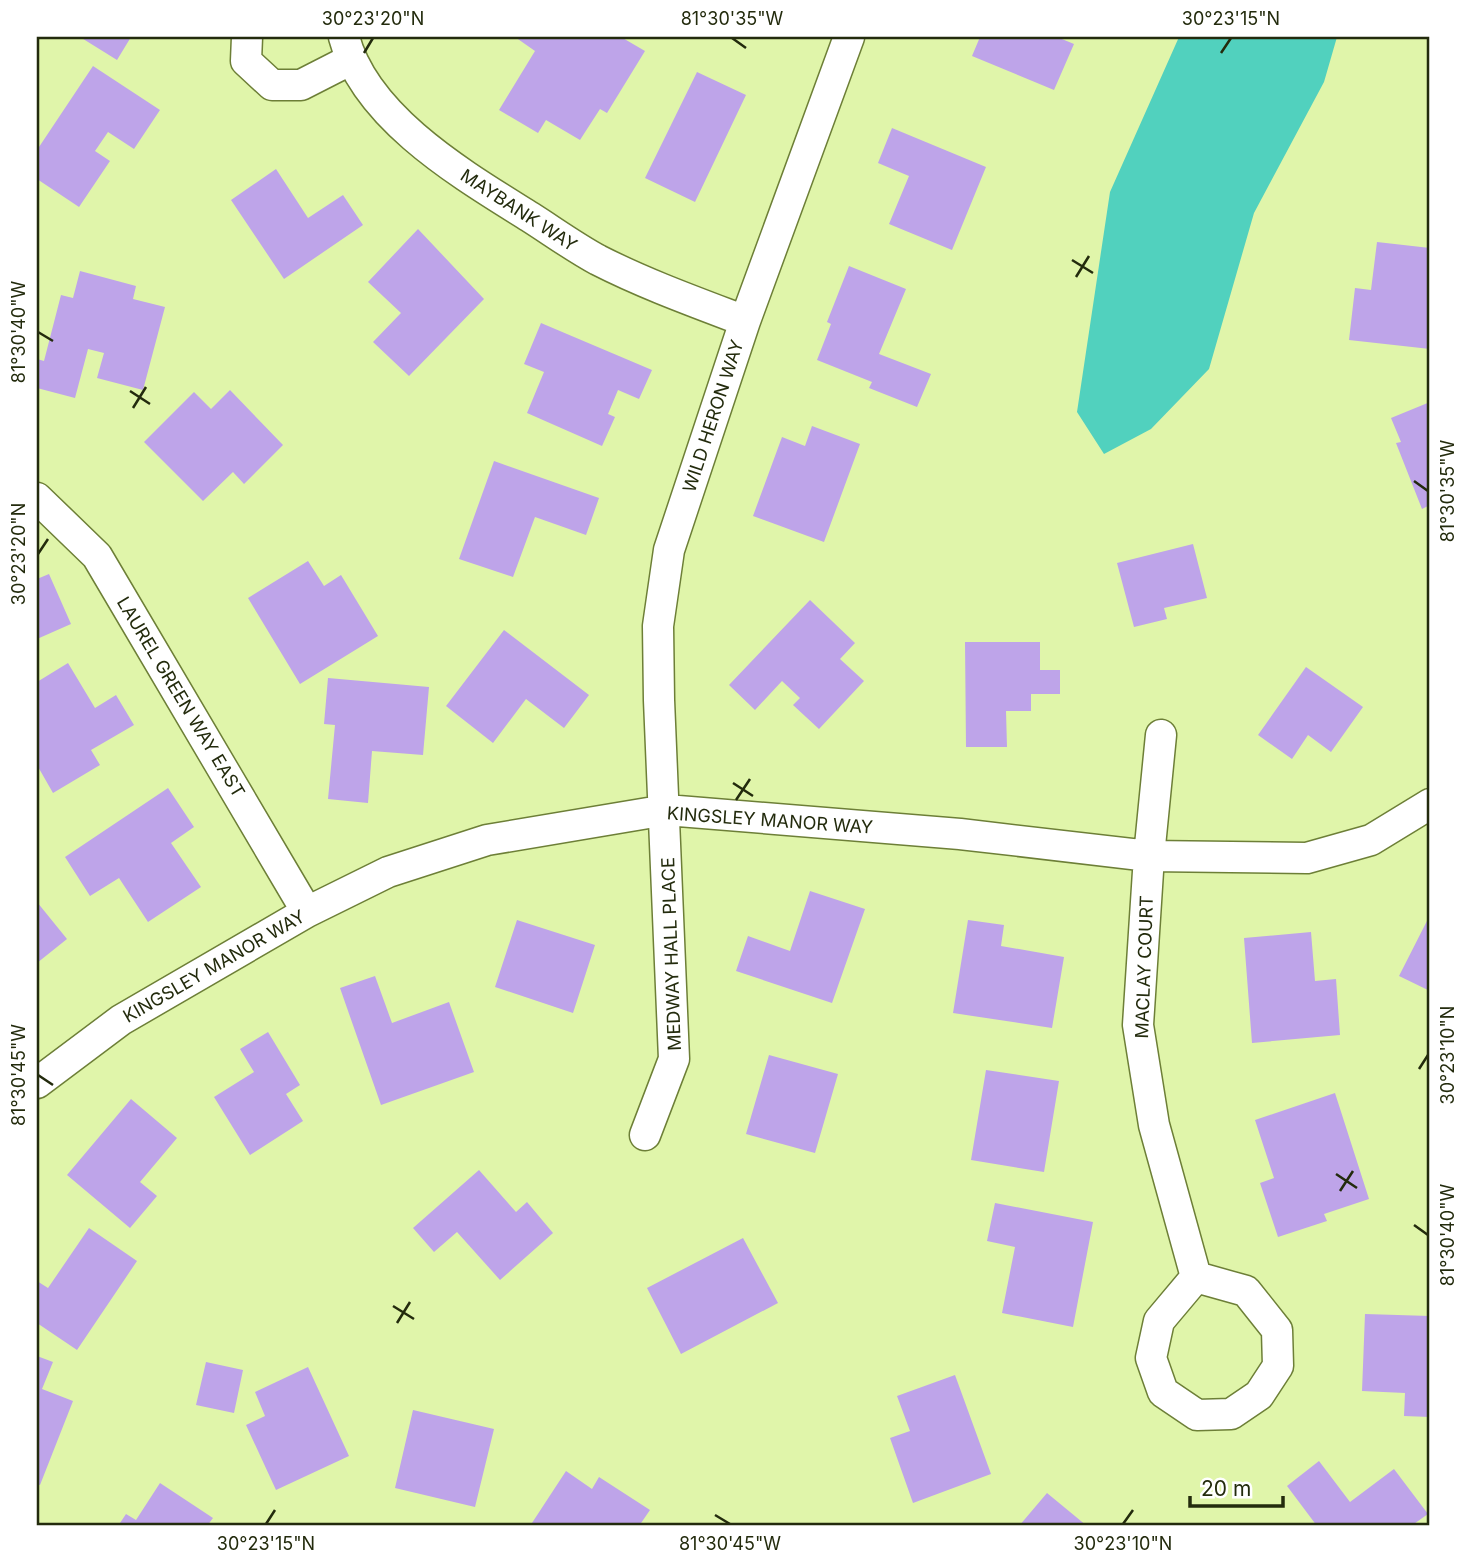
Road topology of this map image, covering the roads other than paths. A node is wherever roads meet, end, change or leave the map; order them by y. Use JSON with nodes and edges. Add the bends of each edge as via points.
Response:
{"nodes":[{"id":1,"x":247,"y":37,"type":"edge"},
{"id":2,"x":849,"y":37,"type":"edge"},
{"id":3,"x":347,"y":49,"type":"edge"},
{"id":4,"x":745,"y":321,"type":"junction"},
{"id":5,"x":37,"y":498,"type":"edge"},
{"id":6,"x":1161,"y":735,"type":"dead end"},
{"id":7,"x":1430,"y":804,"type":"edge"},
{"id":8,"x":666,"y":810,"type":"junction"},
{"id":9,"x":1149,"y":856,"type":"junction"},
{"id":10,"x":307,"y":912,"type":"junction"},
{"id":11,"x":37,"y":1083,"type":"edge"},
{"id":12,"x":645,"y":1135,"type":"dead end"},
{"id":13,"x":1196,"y":1277,"type":"junction"}],
"edges":[{"from":1,"to":3,"type":"street","via":[[246,61],[272,85],[301,85]]},
{"from":2,"to":4,"type":"street","name":"WILD HERON WAY"},
{"from":3,"to":4,"type":"street","name":"MAYBANK WAY","via":[[381,102],[426,149],[597,259]]},
{"from":4,"to":8,"type":"street","name":"WILD HERON WAY","via":[[669,550],[658,626]]},
{"from":5,"to":10,"type":"street","name":"LAUREL GREEN WAY EAST","via":[[97,556]]},
{"from":6,"to":9,"type":"street","name":"MACLAY COURT"},
{"from":7,"to":9,"type":"street","name":"KINGSLEY MANOR WAY","via":[[1371,840],[1307,858]]},
{"from":8,"to":9,"type":"street","name":"KINGSLEY MANOR WAY","via":[[960,834]]},
{"from":8,"to":10,"type":"street","name":"KINGSLEY MANOR WAY","via":[[487,840],[388,872]]},
{"from":8,"to":12,"type":"street","name":"MEDWAY HALL PLACE","via":[[674,1059]]},
{"from":9,"to":13,"type":"street","name":"MACLAY COURT","via":[[1138,1025],[1154,1125]]},
{"from":10,"to":11,"type":"street","name":"KINGSLEY MANOR WAY","via":[[121,1020]]},
{"from":13,"to":13,"type":"street","via":[[1159,1321],[1151,1358],[1163,1392],[1197,1415],[1231,1414],[1259,1395],[1278,1366],[1276,1330],[1246,1291]]}]}
